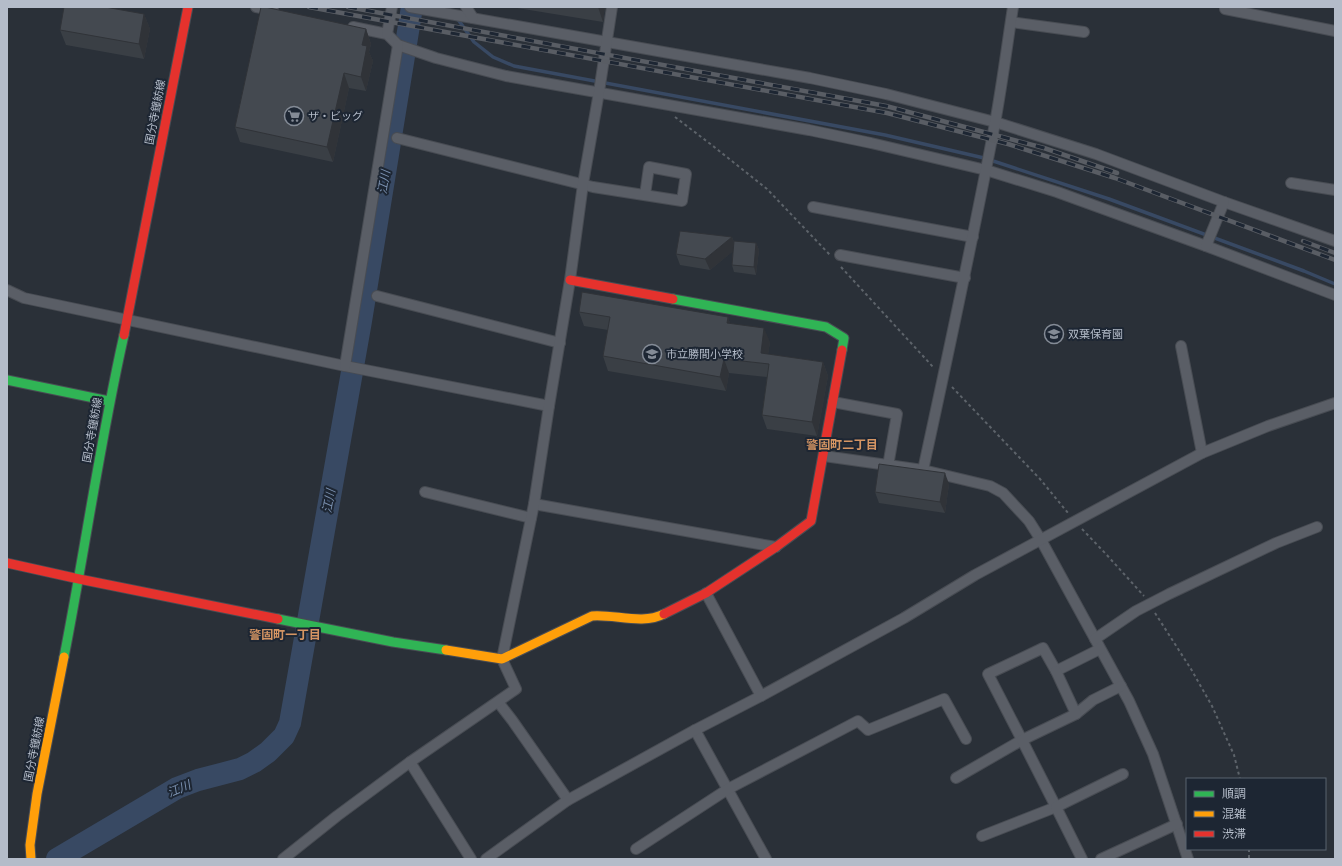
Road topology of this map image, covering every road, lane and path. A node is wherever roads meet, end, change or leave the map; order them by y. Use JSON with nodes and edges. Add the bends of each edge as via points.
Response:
{"nodes":[{"id":1,"x":188,"y":7,"type":"edge"},
{"id":2,"x":256,"y":7,"type":"edge"},
{"id":3,"x":392,"y":7,"type":"edge"},
{"id":4,"x":410,"y":7,"type":"edge"},
{"id":5,"x":466,"y":7,"type":"edge"},
{"id":6,"x":612,"y":7,"type":"edge"},
{"id":7,"x":1013,"y":7,"type":"edge"},
{"id":8,"x":1226,"y":9,"type":"dead end"},
{"id":9,"x":285,"y":13,"type":"edge"},
{"id":10,"x":473,"y":18,"type":"junction"},
{"id":11,"x":1011,"y":22,"type":"junction"},
{"id":12,"x":343,"y":25,"type":"edge"},
{"id":13,"x":1335,"y":31,"type":"edge"},
{"id":14,"x":1084,"y":32,"type":"dead end"},
{"id":15,"x":386,"y":34,"type":"junction"},
{"id":16,"x":607,"y":42,"type":"junction"},
{"id":17,"x":398,"y":45,"type":"junction"},
{"id":18,"x":599,"y":92,"type":"junction"},
{"id":19,"x":671,"y":114,"type":"dead end"},
{"id":20,"x":995,"y":122,"type":"junction"},
{"id":21,"x":397,"y":138,"type":"dead end"},
{"id":22,"x":986,"y":170,"type":"junction"},
{"id":23,"x":1291,"y":183,"type":"dead end"},
{"id":24,"x":583,"y":184,"type":"junction"},
{"id":25,"x":1335,"y":190,"type":"edge"},
{"id":26,"x":645,"y":195,"type":"junction"},
{"id":27,"x":1224,"y":202,"type":"junction"},
{"id":28,"x":813,"y":206,"type":"dead end"},
{"id":29,"x":973,"y":237,"type":"junction"},
{"id":30,"x":1335,"y":241,"type":"edge"},
{"id":31,"x":1206,"y":246,"type":"junction"},
{"id":32,"x":837,"y":259,"type":"junction"},
{"id":33,"x":965,"y":278,"type":"junction"},
{"id":34,"x":570,"y":280,"type":"junction"},
{"id":35,"x":7,"y":290,"type":"edge"},
{"id":36,"x":1335,"y":295,"type":"edge"},
{"id":37,"x":377,"y":296,"type":"dead end"},
{"id":38,"x":127,"y":319,"type":"junction"},
{"id":39,"x":560,"y":343,"type":"junction"},
{"id":40,"x":1181,"y":346,"type":"dead end"},
{"id":41,"x":345,"y":366,"type":"junction"},
{"id":42,"x":943,"y":378,"type":"junction"},
{"id":43,"x":7,"y":380,"type":"edge"},
{"id":44,"x":109,"y":401,"type":"junction"},
{"id":45,"x":833,"y":402,"type":"junction"},
{"id":46,"x":1335,"y":403,"type":"edge"},
{"id":47,"x":549,"y":406,"type":"junction"},
{"id":48,"x":1202,"y":453,"type":"junction"},
{"id":49,"x":824,"y":456,"type":"junction"},
{"id":50,"x":888,"y":466,"type":"junction"},
{"id":51,"x":923,"y":470,"type":"junction"},
{"id":52,"x":425,"y":492,"type":"dead end"},
{"id":53,"x":534,"y":504,"type":"junction"},
{"id":54,"x":531,"y":518,"type":"junction"},
{"id":55,"x":1075,"y":522,"type":"junction"},
{"id":56,"x":1317,"y":527,"type":"dead end"},
{"id":57,"x":1041,"y":540,"type":"junction"},
{"id":58,"x":776,"y":547,"type":"junction"},
{"id":59,"x":7,"y":563,"type":"edge"},
{"id":60,"x":79,"y":579,"type":"junction"},
{"id":61,"x":706,"y":593,"type":"junction"},
{"id":62,"x":1150,"y":604,"type":"junction"},
{"id":63,"x":1095,"y":639,"type":"junction"},
{"id":64,"x":1100,"y":649,"type":"junction"},
{"id":65,"x":502,"y":659,"type":"junction"},
{"id":66,"x":1056,"y":671,"type":"junction"},
{"id":67,"x":1121,"y":686,"type":"junction"},
{"id":68,"x":761,"y":696,"type":"junction"},
{"id":69,"x":498,"y":702,"type":"junction"},
{"id":70,"x":1076,"y":714,"type":"junction"},
{"id":71,"x":695,"y":730,"type":"junction"},
{"id":72,"x":966,"y":739,"type":"dead end"},
{"id":73,"x":1022,"y":740,"type":"junction"},
{"id":74,"x":410,"y":762,"type":"junction"},
{"id":75,"x":1123,"y":774,"type":"dead end"},
{"id":76,"x":956,"y":778,"type":"dead end"},
{"id":77,"x":1240,"y":778,"type":"edge"},
{"id":78,"x":728,"y":789,"type":"junction"},
{"id":79,"x":568,"y":800,"type":"junction"},
{"id":80,"x":1056,"y":807,"type":"junction"},
{"id":81,"x":1177,"y":824,"type":"junction"},
{"id":82,"x":982,"y":836,"type":"dead end"},
{"id":83,"x":636,"y":849,"type":"dead end"},
{"id":84,"x":31,"y":859,"type":"edge"},
{"id":85,"x":283,"y":859,"type":"edge"},
{"id":86,"x":471,"y":859,"type":"edge"},
{"id":87,"x":486,"y":859,"type":"edge"},
{"id":88,"x":766,"y":859,"type":"edge"},
{"id":89,"x":1082,"y":859,"type":"edge"},
{"id":90,"x":1101,"y":859,"type":"edge"},
{"id":91,"x":1188,"y":859,"type":"edge"}],
"edges":[{"from":1,"to":38,"type":"street","name":"国分寺鐘紡線"},
{"from":2,"to":9,"type":"street"},
{"from":3,"to":15,"type":"street"},
{"from":4,"to":10,"type":"street"},
{"from":5,"to":10,"type":"street"},
{"from":6,"to":16,"type":"street"},
{"from":7,"to":11,"type":"street"},
{"from":8,"to":13,"type":"street"},
{"from":10,"to":16,"type":"street"},
{"from":11,"to":14,"type":"street"},
{"from":11,"to":20,"type":"street"},
{"from":12,"to":15,"type":"street"},
{"from":15,"to":17,"type":"street"},
{"from":16,"to":18,"type":"street"},
{"from":16,"to":20,"type":"street","via":[[810,78],[886,94]]},
{"from":17,"to":18,"type":"street","via":[[436,58],[506,76]]},
{"from":17,"to":41,"type":"street"},
{"from":18,"to":22,"type":"street","via":[[817,132]]},
{"from":18,"to":24,"type":"street"},
{"from":19,"to":32,"type":"path","via":[[767,189]]},
{"from":20,"to":22,"type":"street"},
{"from":20,"to":27,"type":"street","via":[[1096,154]]},
{"from":21,"to":24,"type":"street"},
{"from":22,"to":29,"type":"street"},
{"from":22,"to":31,"type":"street","via":[[1057,192]]},
{"from":23,"to":25,"type":"street"},
{"from":24,"to":26,"type":"street"},
{"from":24,"to":34,"type":"street"},
{"from":26,"to":26,"type":"street","via":[[682,201],[686,174],[649,167]]},
{"from":27,"to":30,"type":"street"},
{"from":27,"to":31,"type":"street"},
{"from":28,"to":29,"type":"street"},
{"from":29,"to":33,"type":"street"},
{"from":31,"to":36,"type":"street"},
{"from":32,"to":33,"type":"street"},
{"from":32,"to":42,"type":"path"},
{"from":33,"to":42,"type":"street"},
{"from":34,"to":39,"type":"street"},
{"from":34,"to":45,"type":"street","via":[[826,327],[844,338]]},
{"from":35,"to":38,"type":"street","via":[[24,298]]},
{"from":37,"to":39,"type":"street"},
{"from":38,"to":41,"type":"street"},
{"from":38,"to":44,"type":"street","name":"国分寺鐘紡線"},
{"from":39,"to":47,"type":"street"},
{"from":40,"to":48,"type":"street"},
{"from":41,"to":47,"type":"street"},
{"from":42,"to":51,"type":"street"},
{"from":42,"to":55,"type":"path","via":[[1040,479]]},
{"from":43,"to":44,"type":"street"},
{"from":44,"to":60,"type":"street","name":"国分寺鐘紡線"},
{"from":45,"to":49,"type":"street"},
{"from":45,"to":50,"type":"street","via":[[898,414]]},
{"from":46,"to":48,"type":"street","via":[[1268,426]]},
{"from":47,"to":53,"type":"street"},
{"from":48,"to":55,"type":"street"},
{"from":49,"to":50,"type":"street"},
{"from":49,"to":58,"type":"street","via":[[811,521]]},
{"from":50,"to":51,"type":"street"},
{"from":51,"to":57,"type":"street","via":[[990,486],[1003,493],[1029,521]]},
{"from":52,"to":54,"type":"street"},
{"from":53,"to":54,"type":"street"},
{"from":53,"to":58,"type":"street"},
{"from":54,"to":65,"type":"street"},
{"from":55,"to":57,"type":"street"},
{"from":55,"to":62,"type":"path"},
{"from":56,"to":62,"type":"street","via":[[1276,543]]},
{"from":57,"to":63,"type":"street"},
{"from":57,"to":68,"type":"street"},
{"from":58,"to":61,"type":"street"},
{"from":59,"to":60,"type":"street"},
{"from":60,"to":65,"type":"street","via":[[393,642]]},
{"from":60,"to":84,"type":"street","name":"国分寺鐘紡線","via":[[37,794],[30,845]]},
{"from":61,"to":65,"type":"street","via":[[660,616],[642,620],[592,616]]},
{"from":61,"to":68,"type":"street"},
{"from":62,"to":63,"type":"street"},
{"from":62,"to":77,"type":"path","via":[[1212,706],[1234,755]]},
{"from":63,"to":64,"type":"street"},
{"from":64,"to":66,"type":"street"},
{"from":64,"to":67,"type":"street"},
{"from":65,"to":69,"type":"street","via":[[516,689]]},
{"from":66,"to":70,"type":"street"},
{"from":66,"to":73,"type":"street","via":[[1043,648],[988,674]]},
{"from":67,"to":70,"type":"street","via":[[1093,700]]},
{"from":67,"to":81,"type":"street","via":[[1153,754]]},
{"from":68,"to":71,"type":"street"},
{"from":69,"to":74,"type":"street"},
{"from":69,"to":79,"type":"street"},
{"from":70,"to":73,"type":"street"},
{"from":71,"to":78,"type":"street"},
{"from":71,"to":79,"type":"street"},
{"from":72,"to":78,"type":"street","via":[[944,700],[868,730],[858,721]]},
{"from":73,"to":76,"type":"street"},
{"from":73,"to":80,"type":"street"},
{"from":74,"to":85,"type":"street"},
{"from":74,"to":86,"type":"street"},
{"from":75,"to":80,"type":"street"},
{"from":78,"to":83,"type":"street"},
{"from":78,"to":88,"type":"street"},
{"from":79,"to":87,"type":"street"},
{"from":80,"to":82,"type":"street"},
{"from":80,"to":89,"type":"street"},
{"from":81,"to":90,"type":"street"},
{"from":81,"to":91,"type":"street"}]}
